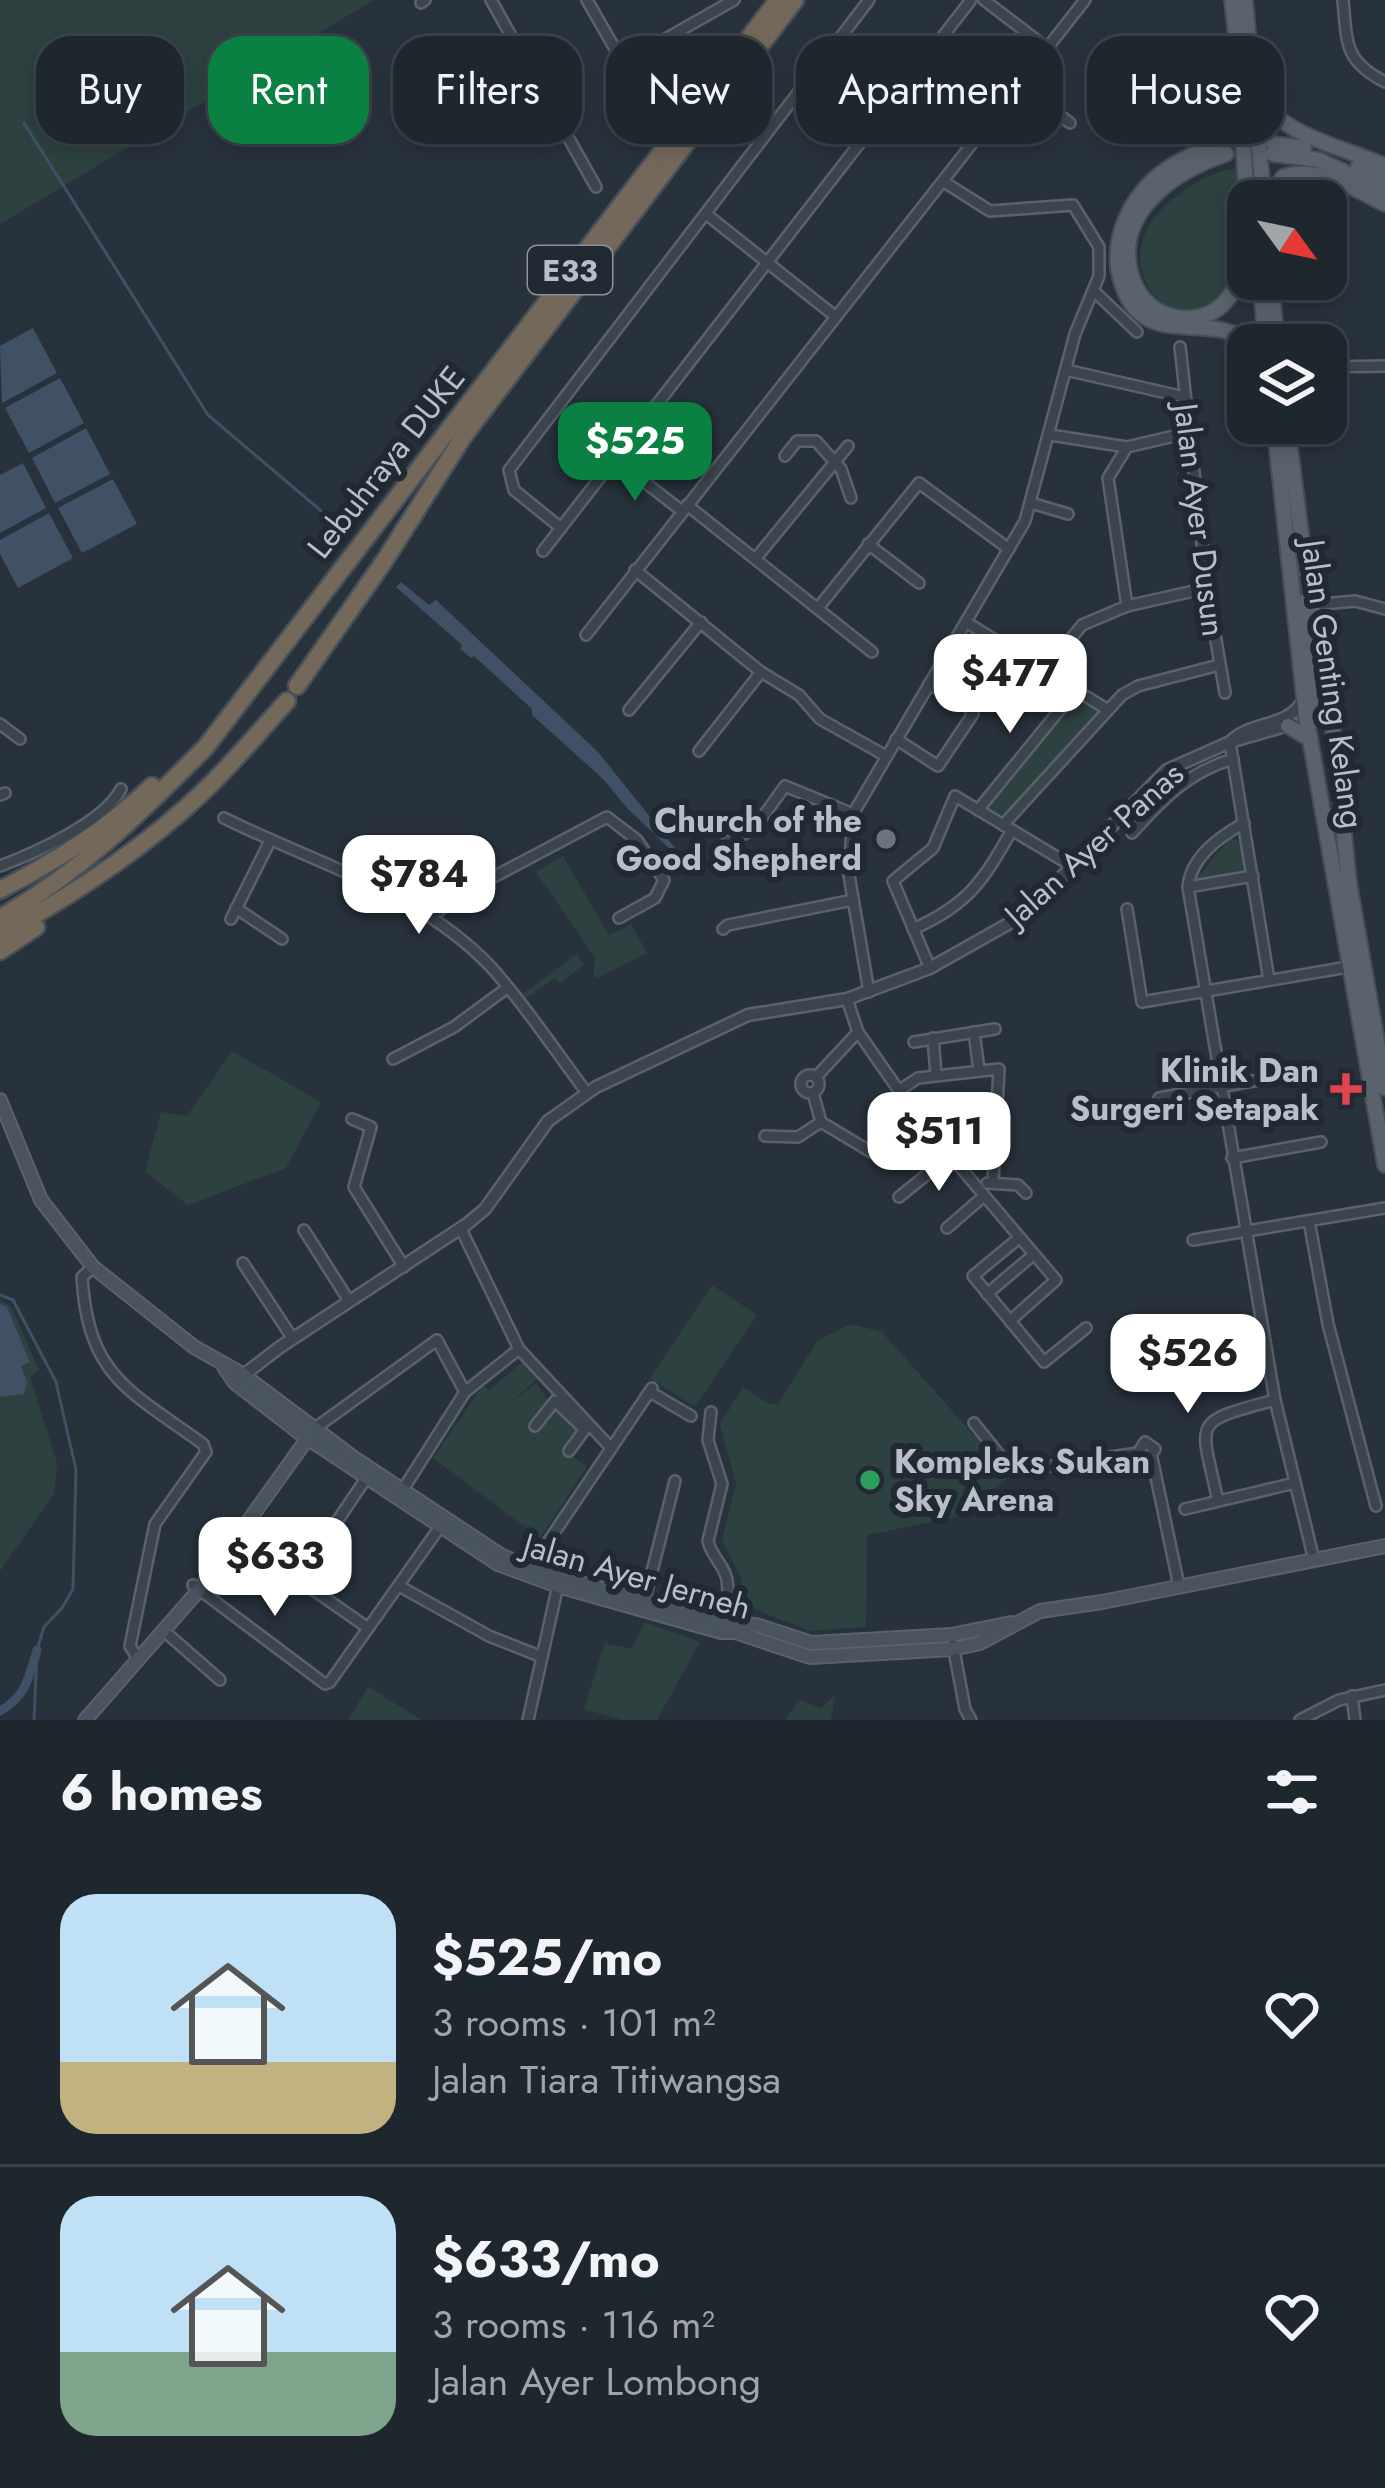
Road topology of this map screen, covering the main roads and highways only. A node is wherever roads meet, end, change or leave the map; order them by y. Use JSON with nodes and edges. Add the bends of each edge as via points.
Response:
{"nodes":[{"id":1,"x":778,"y":0,"type":"edge"},
{"id":2,"x":795,"y":0,"type":"edge"},
{"id":3,"x":1232,"y":0,"type":"edge"},
{"id":4,"x":1245,"y":0,"type":"edge"},
{"id":5,"x":1236,"y":36,"type":"edge"},
{"id":6,"x":1248,"y":36,"type":"edge"},
{"id":7,"x":1284,"y":125,"type":"edge"},
{"id":8,"x":1243,"y":144,"type":"edge"},
{"id":9,"x":1253,"y":144,"type":"edge"},
{"id":10,"x":1256,"y":144,"type":"edge"},
{"id":11,"x":1385,"y":166,"type":"edge"},
{"id":12,"x":1254,"y":180,"type":"edge"},
{"id":13,"x":1262,"y":180,"type":"edge"},
{"id":14,"x":1281,"y":180,"type":"edge"},
{"id":15,"x":1331,"y":180,"type":"edge"},
{"id":16,"x":1385,"y":180,"type":"edge"},
{"id":17,"x":1347,"y":187,"type":"edge"},
{"id":18,"x":1385,"y":190,"type":"edge"},
{"id":19,"x":1385,"y":204,"type":"edge"},
{"id":20,"x":1227,"y":330,"type":"edge"},
{"id":21,"x":1276,"y":444,"type":"edge"},
{"id":22,"x":1290,"y":444,"type":"edge"},
{"id":23,"x":1311,"y":599,"type":"junction"},
{"id":24,"x":263,"y":670,"type":"junction"},
{"id":25,"x":1306,"y":716,"type":"junction"},
{"id":26,"x":1288,"y":726,"type":"road end"},
{"id":27,"x":1310,"y":739,"type":"junction"},
{"id":28,"x":204,"y":792,"type":"junction"},
{"id":29,"x":0,"y":890,"type":"edge"},
{"id":30,"x":0,"y":918,"type":"edge"},
{"id":31,"x":0,"y":935,"type":"edge"},
{"id":32,"x":0,"y":951,"type":"edge"},
{"id":33,"x":1385,"y":1088,"type":"edge"},
{"id":34,"x":0,"y":1100,"type":"edge"},
{"id":35,"x":1385,"y":1120,"type":"edge"},
{"id":36,"x":1385,"y":1132,"type":"edge"},
{"id":37,"x":1385,"y":1162,"type":"edge"},
{"id":38,"x":307,"y":1431,"type":"junction"},
{"id":39,"x":369,"y":1474,"type":"junction"},
{"id":40,"x":442,"y":1524,"type":"junction"},
{"id":41,"x":1385,"y":1546,"type":"edge"},
{"id":42,"x":559,"y":1582,"type":"junction"},
{"id":43,"x":952,"y":1642,"type":"junction"},
{"id":44,"x":85,"y":1720,"type":"edge"}],
"edges":[{"from":1,"to":24,"type":"highway","name":"Lebuhraya DUKE","number":"E33"},
{"from":2,"to":28,"type":"highway","name":"Lebuhraya DUKE","number":"E33","via":[[463,437],[292,694]]},
{"from":3,"to":5,"type":"main road"},
{"from":4,"to":6,"type":"main road"},
{"from":7,"to":11,"type":"main road"},
{"from":8,"to":20,"type":"main road","via":[[1246,246],[1232,296],[1210,314],[1166,315],[1131,275],[1128,249],[1146,205],[1225,149],[1177,162],[1146,187],[1125,222],[1117,264],[1129,298],[1155,321]]},
{"from":9,"to":12,"type":"main road"},
{"from":10,"to":13,"type":"main road"},
{"from":14,"to":15,"type":"main road","via":[[1301,172]]},
{"from":16,"to":18,"type":"main road","via":[[1329,154],[1273,149]]},
{"from":17,"to":19,"type":"main road"},
{"from":21,"to":25,"type":"main road","name":"Jalan Genting Kelang"},
{"from":22,"to":23,"type":"main road","name":"Jalan Genting Kelang"},
{"from":23,"to":25,"type":"main road","via":[[1304,608],[1314,698]]},
{"from":23,"to":33,"type":"main road","name":"Jalan Genting Kelang"},
{"from":24,"to":29,"type":"highway","via":[[124,810]]},
{"from":24,"to":30,"type":"highway","name":"Lebuhraya DUKE","number":"E33","via":[[205,748],[110,842]]},
{"from":25,"to":27,"type":"main road","name":"Jalan Genting Kelang"},
{"from":26,"to":27,"type":"main road"},
{"from":27,"to":37,"type":"main road","name":"Jalan Genting Kelang"},
{"from":28,"to":31,"type":"highway","name":"Lebuhraya DUKE","number":"E33"},
{"from":28,"to":32,"type":"highway","via":[[141,857]]},
{"from":34,"to":38,"type":"main road","name":"Jalan Ayer Jerneh","via":[[40,1200],[93,1267]]},
{"from":35,"to":36,"type":"main road"},
{"from":38,"to":39,"type":"main road","name":"Jalan Ayer Jerneh"},
{"from":38,"to":44,"type":"main road","via":[[193,1591]]},
{"from":39,"to":40,"type":"main road","name":"Jalan Ayer Jerneh"},
{"from":39,"to":40,"type":"main road","name":"Jalan Ayer Jerneh"},
{"from":40,"to":42,"type":"main road","name":"Jalan Ayer Jerneh"},
{"from":40,"to":42,"type":"main road","name":"Jalan Ayer Jerneh","via":[[498,1564]]},
{"from":41,"to":43,"type":"main road","name":"Jalan Ayer Jerneh","via":[[1062,1605],[980,1643]]},
{"from":42,"to":43,"type":"main road","name":"Jalan Ayer Jerneh","via":[[812,1642]]},
{"from":42,"to":43,"type":"main road","name":"Jalan Ayer Jerneh","via":[[810,1657]]}]}
